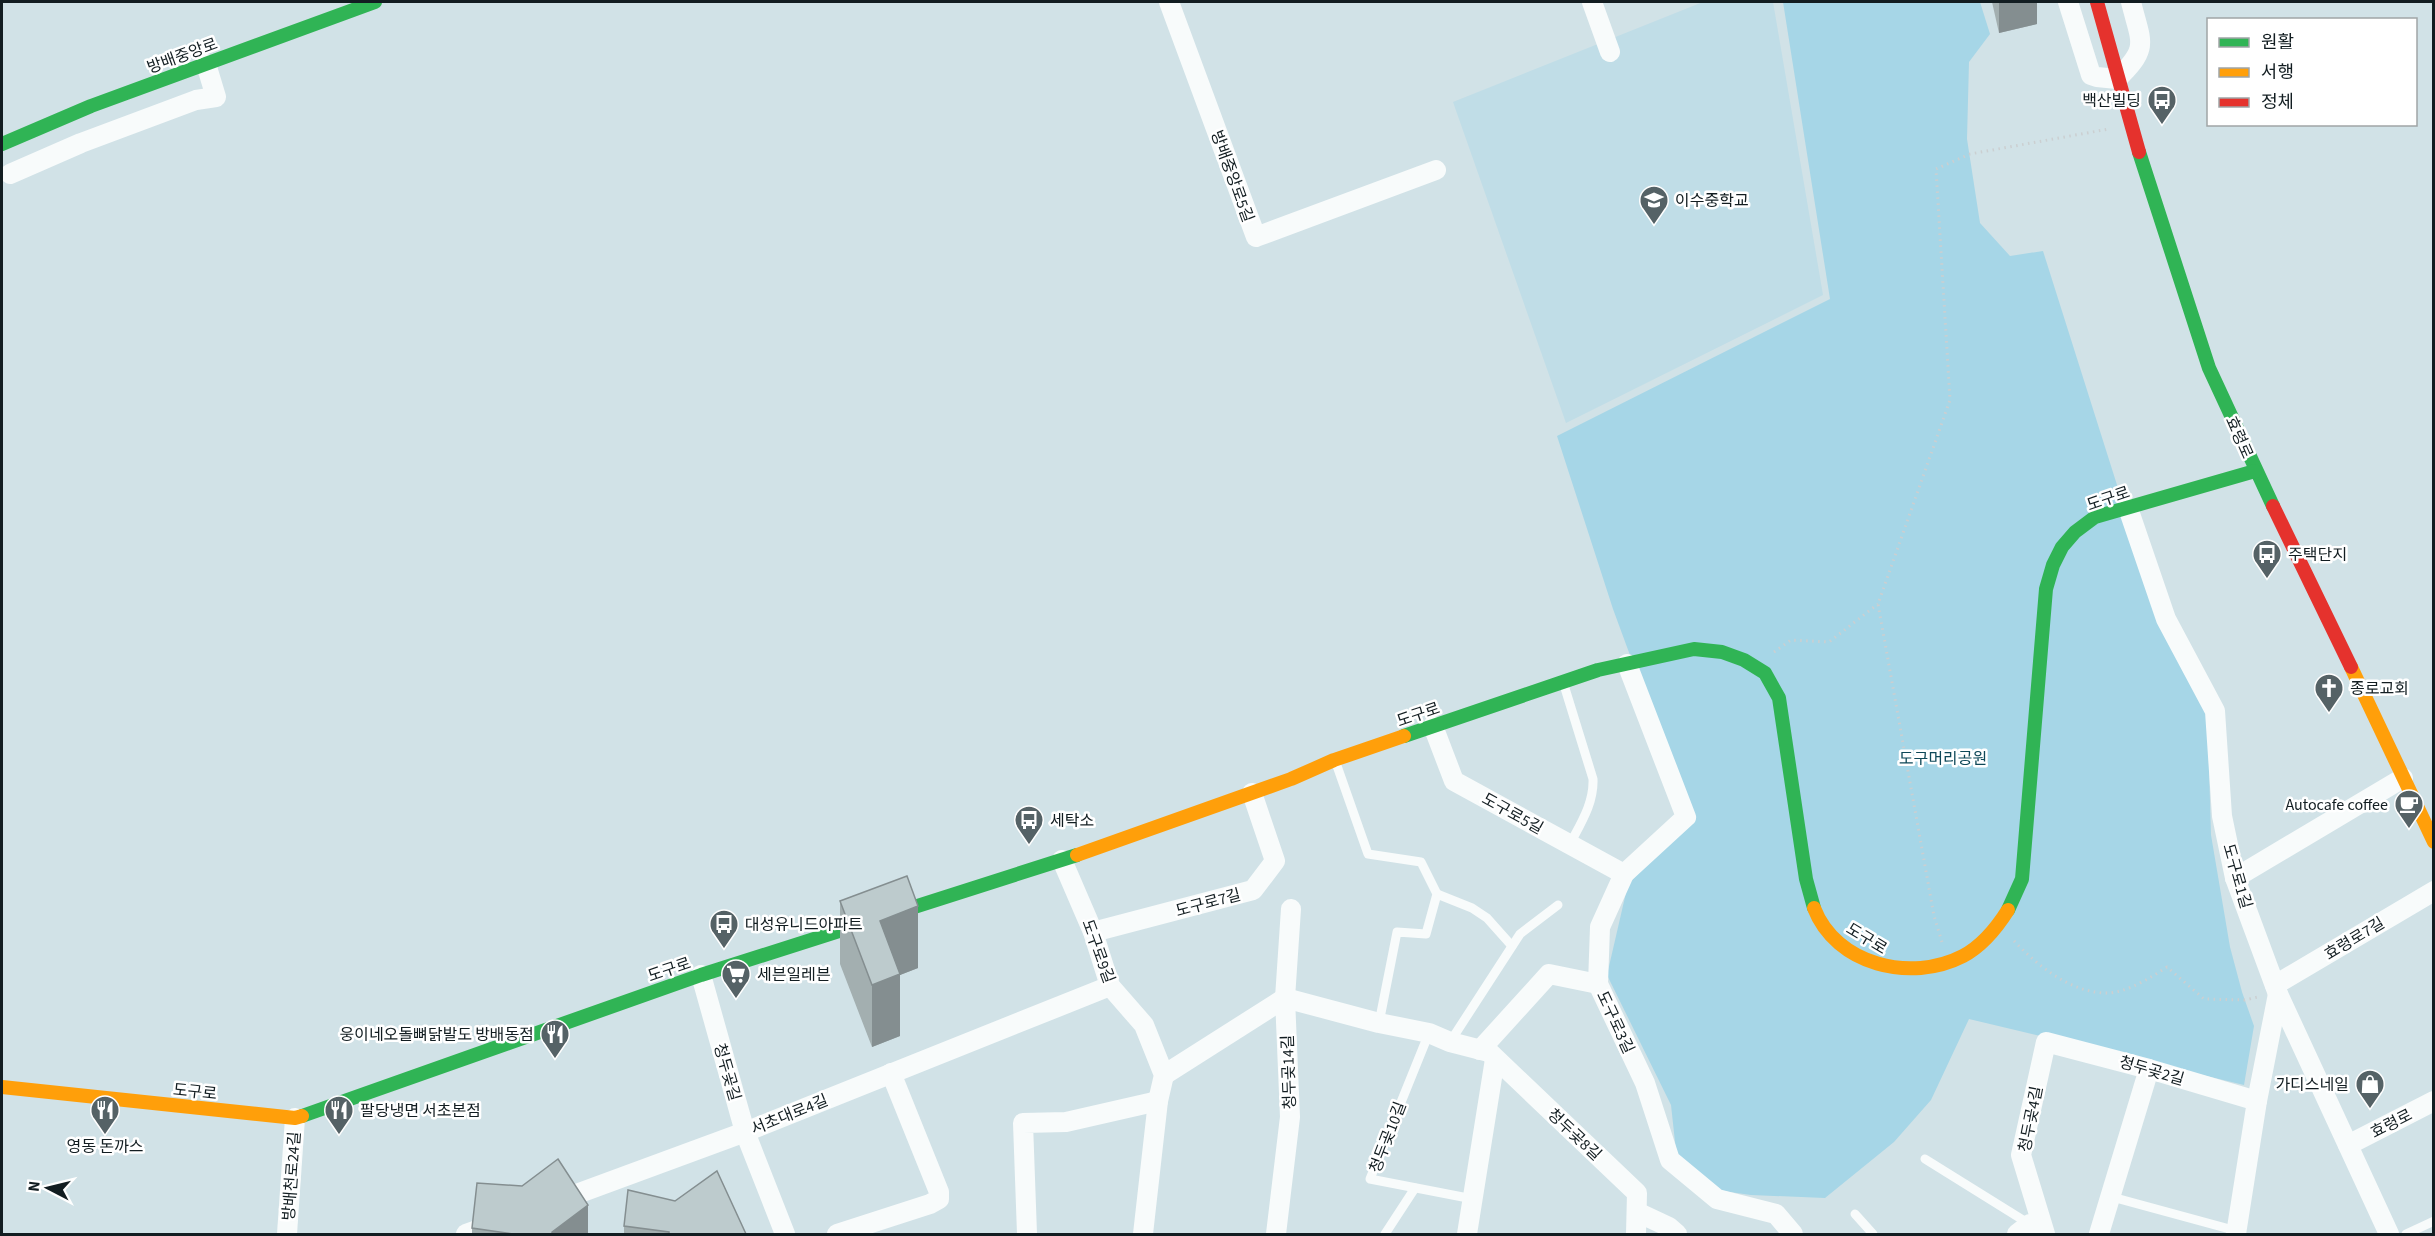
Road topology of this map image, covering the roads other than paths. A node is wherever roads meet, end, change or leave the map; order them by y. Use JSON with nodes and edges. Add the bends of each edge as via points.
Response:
{"nodes":[{"id":1,"x":375,"y":2,"type":"edge"},
{"id":2,"x":1169,"y":2,"type":"edge"},
{"id":3,"x":1592,"y":2,"type":"edge"},
{"id":4,"x":2068,"y":2,"type":"edge"},
{"id":5,"x":2097,"y":2,"type":"edge"},
{"id":6,"x":2131,"y":2,"type":"edge"},
{"id":7,"x":347,"y":6,"type":"edge"},
{"id":8,"x":1610,"y":52,"type":"dead end"},
{"id":9,"x":206,"y":63,"type":"junction"},
{"id":10,"x":2117,"y":79,"type":"junction"},
{"id":11,"x":2,"y":144,"type":"edge"},
{"id":12,"x":1436,"y":170,"type":"dead end"},
{"id":13,"x":10,"y":174,"type":"dead end"},
{"id":14,"x":2255,"y":471,"type":"junction"},
{"id":15,"x":2128,"y":508,"type":"junction"},
{"id":16,"x":1627,"y":664,"type":"junction"},
{"id":17,"x":1564,"y":682,"type":"junction"},
{"id":18,"x":1433,"y":726,"type":"junction"},
{"id":19,"x":1334,"y":759,"type":"junction"},
{"id":20,"x":2403,"y":778,"type":"junction"},
{"id":21,"x":1252,"y":793,"type":"junction"},
{"id":22,"x":2433,"y":842,"type":"edge"},
{"id":23,"x":1570,"y":844,"type":"junction"},
{"id":24,"x":1062,"y":860,"type":"junction"},
{"id":25,"x":1624,"y":873,"type":"junction"},
{"id":26,"x":2235,"y":878,"type":"junction"},
{"id":27,"x":2433,"y":891,"type":"edge"},
{"id":28,"x":1437,"y":894,"type":"junction"},
{"id":29,"x":1558,"y":905,"type":"dead end"},
{"id":30,"x":1291,"y":909,"type":"dead end"},
{"id":31,"x":1093,"y":932,"type":"junction"},
{"id":32,"x":1512,"y":946,"type":"junction"},
{"id":33,"x":701,"y":975,"type":"junction"},
{"id":34,"x":1598,"y":984,"type":"junction"},
{"id":35,"x":1110,"y":986,"type":"junction"},
{"id":36,"x":2276,"y":989,"type":"junction"},
{"id":37,"x":1284,"y":998,"type":"junction"},
{"id":38,"x":1379,"y":1023,"type":"junction"},
{"id":39,"x":1429,"y":1033,"type":"junction"},
{"id":40,"x":1450,"y":1042,"type":"junction"},
{"id":41,"x":2046,"y":1042,"type":"joint"},
{"id":42,"x":1488,"y":1054,"type":"junction"},
{"id":43,"x":2149,"y":1069,"type":"junction"},
{"id":44,"x":891,"y":1073,"type":"junction"},
{"id":45,"x":1164,"y":1075,"type":"junction"},
{"id":46,"x":2,"y":1087,"type":"edge"},
{"id":47,"x":1158,"y":1101,"type":"junction"},
{"id":48,"x":2257,"y":1101,"type":"junction"},
{"id":49,"x":2433,"y":1101,"type":"edge"},
{"id":50,"x":295,"y":1118,"type":"junction"},
{"id":51,"x":745,"y":1132,"type":"junction"},
{"id":52,"x":2348,"y":1145,"type":"junction"},
{"id":53,"x":1925,"y":1159,"type":"dead end"},
{"id":54,"x":1415,"y":1188,"type":"junction"},
{"id":55,"x":2112,"y":1197,"type":"junction"},
{"id":56,"x":1473,"y":1199,"type":"junction"},
{"id":57,"x":533,"y":1210,"type":"edge"},
{"id":58,"x":1637,"y":1212,"type":"junction"},
{"id":59,"x":1855,"y":1214,"type":"dead end"},
{"id":60,"x":510,"y":1218,"type":"edge"},
{"id":61,"x":2433,"y":1221,"type":"edge"},
{"id":62,"x":2034,"y":1231,"type":"edge"},
{"id":63,"x":2237,"y":1233,"type":"edge"},
{"id":64,"x":287,"y":1234,"type":"edge"},
{"id":65,"x":466,"y":1234,"type":"edge"},
{"id":66,"x":784,"y":1234,"type":"edge"},
{"id":67,"x":837,"y":1234,"type":"edge"},
{"id":68,"x":1027,"y":1234,"type":"edge"},
{"id":69,"x":1143,"y":1234,"type":"edge"},
{"id":70,"x":1275,"y":1234,"type":"edge"},
{"id":71,"x":1385,"y":1234,"type":"edge"},
{"id":72,"x":1467,"y":1234,"type":"edge"},
{"id":73,"x":1636,"y":1234,"type":"edge"},
{"id":74,"x":1677,"y":1234,"type":"edge"},
{"id":75,"x":1793,"y":1234,"type":"edge"},
{"id":76,"x":1873,"y":1234,"type":"edge"},
{"id":77,"x":2099,"y":1234,"type":"edge"},
{"id":78,"x":2389,"y":1234,"type":"edge"},
{"id":79,"x":2406,"y":1234,"type":"edge"}],
"edges":[{"from":1,"to":7,"type":"street","name":"방배중앙로"},
{"from":2,"to":12,"type":"street","name":"방배중앙로5길","via":[[1256,237]]},
{"from":3,"to":8,"type":"street"},
{"from":4,"to":10,"type":"street","via":[[2091,75]]},
{"from":5,"to":10,"type":"street","name":"효령로"},
{"from":6,"to":10,"type":"street","via":[[2142,46],[2134,62]]},
{"from":7,"to":9,"type":"street","name":"방배중앙로"},
{"from":9,"to":11,"type":"street","name":"방배중앙로"},
{"from":9,"to":13,"type":"street","via":[[216,97],[196,100]]},
{"from":10,"to":14,"type":"street","name":"효령로","via":[[2209,368]]},
{"from":14,"to":15,"type":"street","name":"도구로"},
{"from":14,"to":20,"type":"street","name":"효령로"},
{"from":15,"to":16,"type":"street","name":"도구로","via":[[2095,517],[2076,529],[2052,565],[2046,589],[2022,879],[2013,903],[1998,924],[1982,944],[1962,958],[1920,969],[1885,967],[1852,952],[1824,929],[1810,897],[1779,698],[1765,673],[1722,652],[1694,649]]},
{"from":15,"to":26,"type":"street","name":"도구로1길","via":[[2166,619],[2215,711],[2222,816]]},
{"from":16,"to":17,"type":"street","name":"도구로"},
{"from":16,"to":25,"type":"street","name":"도구로3길","via":[[1686,817]]},
{"from":17,"to":18,"type":"street","name":"도구로"},
{"from":17,"to":23,"type":"lane","via":[[1593,779],[1588,809]]},
{"from":18,"to":19,"type":"street","name":"도구로"},
{"from":18,"to":23,"type":"street","name":"도구로5길","via":[[1454,781]]},
{"from":19,"to":21,"type":"street","name":"도구로"},
{"from":19,"to":28,"type":"lane","via":[[1368,854],[1421,862]]},
{"from":20,"to":22,"type":"street","name":"효령로"},
{"from":20,"to":26,"type":"street"},
{"from":21,"to":24,"type":"street","name":"도구로"},
{"from":21,"to":31,"type":"street","name":"도구로7길","via":[[1275,861],[1253,890]]},
{"from":23,"to":25,"type":"street","name":"도구로5길"},
{"from":24,"to":31,"type":"street","name":"도구로9길"},
{"from":24,"to":33,"type":"street","name":"도구로"},
{"from":25,"to":34,"type":"street","name":"도구로3길","via":[[1600,927]]},
{"from":26,"to":36,"type":"street","name":"도구로1길"},
{"from":27,"to":36,"type":"street","name":"효령로7길"},
{"from":28,"to":32,"type":"lane","via":[[1487,918]]},
{"from":28,"to":38,"type":"lane","via":[[1426,934],[1397,932]]},
{"from":29,"to":32,"type":"lane","via":[[1520,934]]},
{"from":30,"to":37,"type":"street","name":"청두곶14길"},
{"from":31,"to":35,"type":"street","name":"도구로9길"},
{"from":32,"to":40,"type":"lane"},
{"from":33,"to":50,"type":"street","name":"도구로"},
{"from":33,"to":51,"type":"street","name":"청두곶길"},
{"from":34,"to":42,"type":"street","via":[[1550,974]]},
{"from":34,"to":75,"type":"street","name":"도구로3길","via":[[1645,1083],[1670,1160],[1717,1199],[1776,1214]]},
{"from":35,"to":44,"type":"street","name":"서초대로4길"},
{"from":35,"to":45,"type":"street","name":"도구로9길","via":[[1144,1025]]},
{"from":36,"to":48,"type":"street"},
{"from":36,"to":52,"type":"street","name":"도구로1길"},
{"from":37,"to":38,"type":"street","name":"청두곶8길"},
{"from":37,"to":45,"type":"street"},
{"from":37,"to":70,"type":"street","name":"청두곶14길","via":[[1290,1117]]},
{"from":38,"to":39,"type":"street","name":"청두곶8길"},
{"from":39,"to":40,"type":"street","name":"청두곶8길"},
{"from":39,"to":54,"type":"lane","name":"청두곶10길","via":[[1370,1179]]},
{"from":40,"to":42,"type":"street","name":"청두곶8길"},
{"from":41,"to":43,"type":"street","name":"청두곶2길"},
{"from":41,"to":62,"type":"street","name":"청두곶4길","via":[[2021,1155]]},
{"from":42,"to":56,"type":"street"},
{"from":42,"to":58,"type":"street","name":"청두곶8길","via":[[1637,1193]]},
{"from":43,"to":48,"type":"street","name":"청두곶2길"},
{"from":43,"to":55,"type":"street"},
{"from":44,"to":51,"type":"street","name":"서초대로4길"},
{"from":44,"to":67,"type":"street","via":[[939,1199]]},
{"from":45,"to":47,"type":"street"},
{"from":46,"to":50,"type":"street","name":"도구로"},
{"from":47,"to":68,"type":"street","via":[[1066,1122],[1023,1123]]},
{"from":47,"to":69,"type":"street"},
{"from":48,"to":63,"type":"street"},
{"from":49,"to":52,"type":"street","name":"효령로"},
{"from":50,"to":64,"type":"street","name":"방배천로24길"},
{"from":51,"to":57,"type":"street","name":"서초대로4길"},
{"from":51,"to":66,"type":"street","name":"청두곶길"},
{"from":52,"to":78,"type":"street","name":"도구로1길"},
{"from":53,"to":62,"type":"lane","name":"청두곶4길"},
{"from":54,"to":56,"type":"lane","name":"청두곶10길"},
{"from":54,"to":71,"type":"lane"},
{"from":55,"to":63,"type":"lane"},
{"from":55,"to":77,"type":"street"},
{"from":56,"to":72,"type":"street"},
{"from":58,"to":73,"type":"street","name":"청두곶8길"},
{"from":58,"to":74,"type":"street"},
{"from":59,"to":76,"type":"lane"},
{"from":60,"to":65,"type":"street"},
{"from":61,"to":79,"type":"lane"}]}
